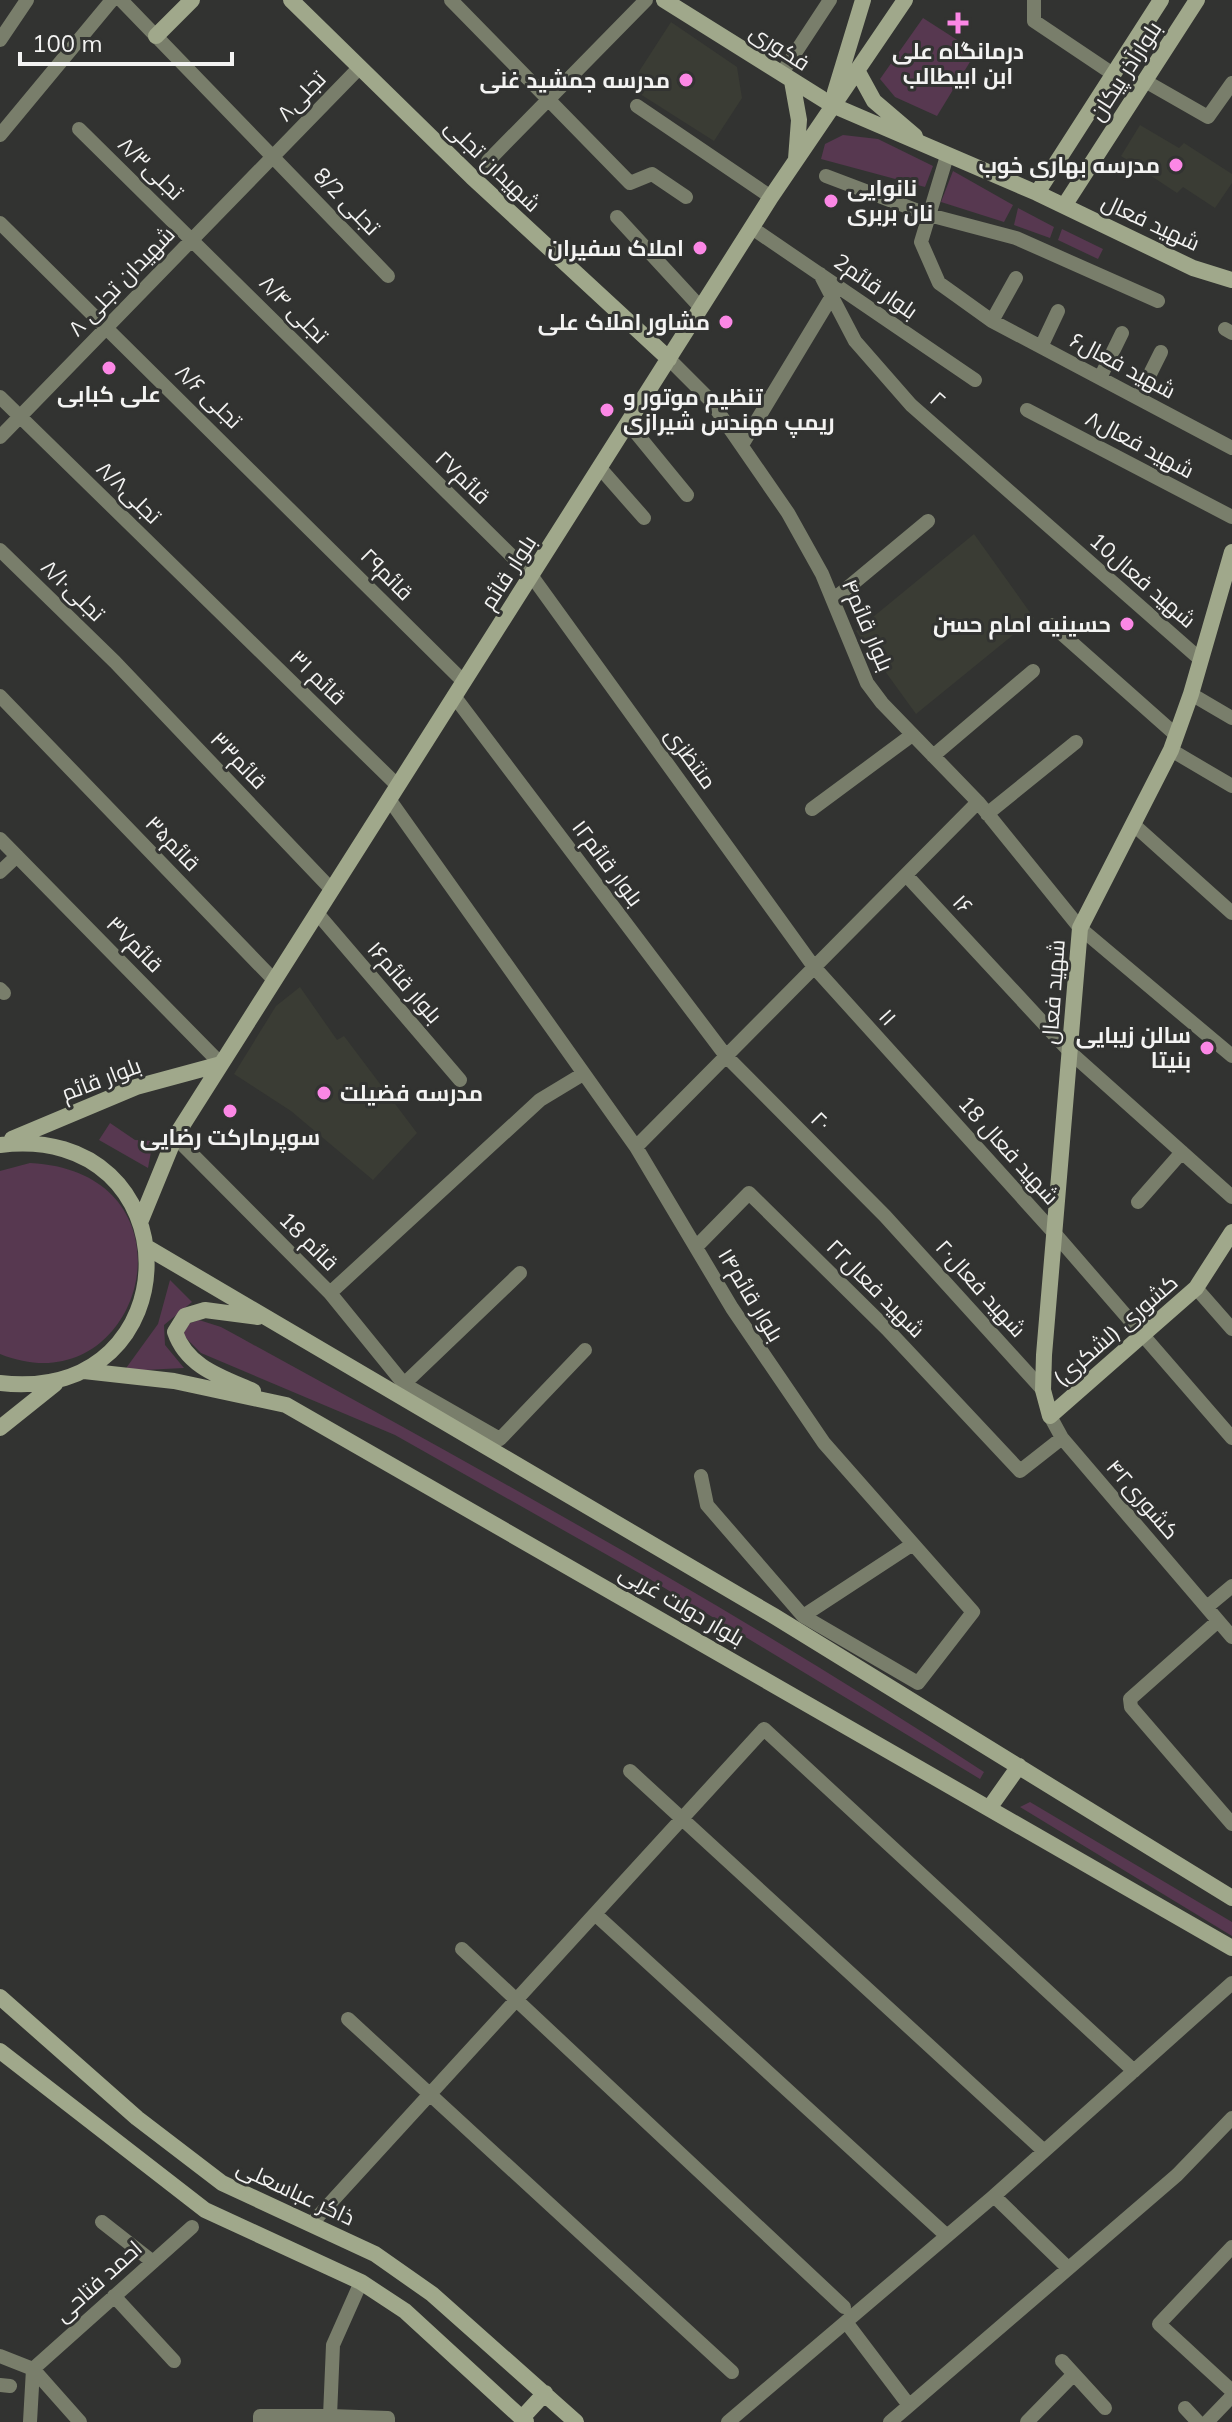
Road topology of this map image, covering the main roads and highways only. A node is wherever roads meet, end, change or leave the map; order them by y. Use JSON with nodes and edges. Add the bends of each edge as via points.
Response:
{"nodes":[{"id":1,"x":192,"y":0,"type":"edge"},
{"id":2,"x":291,"y":0,"type":"edge"},
{"id":3,"x":863,"y":0,"type":"edge"},
{"id":4,"x":905,"y":0,"type":"edge"},
{"id":5,"x":1163,"y":0,"type":"edge"},
{"id":6,"x":668,"y":1,"type":"edge"},
{"id":7,"x":1193,"y":6,"type":"edge"},
{"id":8,"x":156,"y":36,"type":"road end"},
{"id":9,"x":857,"y":70,"type":"junction"},
{"id":10,"x":787,"y":77,"type":"junction"},
{"id":11,"x":832,"y":105,"type":"junction"},
{"id":12,"x":1087,"y":114,"type":"junction"},
{"id":13,"x":1114,"y":128,"type":"junction"},
{"id":14,"x":928,"y":148,"type":"junction"},
{"id":15,"x":796,"y":161,"type":"junction"},
{"id":16,"x":1037,"y":193,"type":"junction"},
{"id":17,"x":1064,"y":206,"type":"junction"},
{"id":18,"x":1232,"y":263,"type":"edge"},
{"id":19,"x":1227,"y":279,"type":"edge"},
{"id":20,"x":669,"y":359,"type":"junction"},
{"id":21,"x":1232,"y":552,"type":"edge"},
{"id":22,"x":1227,"y":587,"type":"edge"},
{"id":23,"x":221,"y":1064,"type":"junction"},
{"id":24,"x":0,"y":1145,"type":"edge"},
{"id":25,"x":141,"y":1220,"type":"junction"},
{"id":26,"x":1232,"y":1232,"type":"edge"},
{"id":27,"x":148,"y":1248,"type":"junction"},
{"id":28,"x":271,"y":1320,"type":"junction"},
{"id":29,"x":84,"y":1371,"type":"junction"},
{"id":30,"x":57,"y":1382,"type":"junction"},
{"id":31,"x":0,"y":1383,"type":"edge"},
{"id":32,"x":286,"y":1405,"type":"junction"},
{"id":33,"x":1050,"y":1416,"type":"joint"},
{"id":34,"x":0,"y":1428,"type":"edge"},
{"id":35,"x":1019,"y":1766,"type":"junction"},
{"id":36,"x":990,"y":1807,"type":"junction"},
{"id":37,"x":1232,"y":1898,"type":"edge"},
{"id":38,"x":1232,"y":1948,"type":"edge"},
{"id":39,"x":0,"y":1997,"type":"edge"},
{"id":40,"x":0,"y":2051,"type":"edge"},
{"id":41,"x":545,"y":2393,"type":"junction"},
{"id":42,"x":524,"y":2420,"type":"edge"},
{"id":43,"x":576,"y":2422,"type":"edge"}],
"edges":[{"from":1,"to":8,"type":"main road"},
{"from":2,"to":20,"type":"main road","name":"شهیدان تجلی"},
{"from":3,"to":11,"type":"main road","name":"بلوار قائم"},
{"from":4,"to":9,"type":"main road","name":"بلوار قائم"},
{"from":5,"to":7,"type":"main road"},
{"from":5,"to":12,"type":"main road","name":"بلوارآذر پیکان"},
{"from":6,"to":10,"type":"main road","name":"فکوری"},
{"from":7,"to":13,"type":"main road","name":"بلوارآذر پیکان"},
{"from":9,"to":11,"type":"main road","name":"بلوار قائم"},
{"from":9,"to":14,"type":"main road","via":[[874,101]]},
{"from":10,"to":11,"type":"main road","name":"فکوری"},
{"from":10,"to":15,"type":"main road","via":[[799,120]]},
{"from":11,"to":14,"type":"main road","name":"شهید فعال"},
{"from":11,"to":15,"type":"main road","name":"بلوار قائم"},
{"from":12,"to":13,"type":"main road"},
{"from":12,"to":16,"type":"main road","name":"بلوارآذر پیکان"},
{"from":13,"to":17,"type":"main road","name":"بلوارآذر پیکان"},
{"from":14,"to":16,"type":"main road","name":"شهید فعال"},
{"from":15,"to":20,"type":"main road","name":"بلوار قائم"},
{"from":16,"to":17,"type":"main road","name":"شهید فعال"},
{"from":17,"to":19,"type":"main road","name":"شهید فعال"},
{"from":18,"to":19,"type":"main road"},
{"from":20,"to":23,"type":"main road","name":"بلوار قائم"},
{"from":21,"to":22,"type":"main road","name":"شهید فعال"},
{"from":22,"to":33,"type":"main road","name":"شهید فعال","via":[[1174,743],[1080,928],[1043,1390]]},
{"from":23,"to":24,"type":"main road","name":"بلوار قائم","via":[[136,1087]]},
{"from":23,"to":25,"type":"main road","name":"بلوار قائم","via":[[175,1137]]},
{"from":24,"to":25,"type":"main road","via":[[55,1145],[82,1156],[117,1183]]},
{"from":25,"to":27,"type":"main road"},
{"from":26,"to":33,"type":"main road","name":"کشوری (لشکری)","via":[[1196,1288]]},
{"from":27,"to":28,"type":"main road","name":"بلوار دولت غربی"},
{"from":27,"to":29,"type":"main road","via":[[148,1278],[128,1332],[109,1355]]},
{"from":28,"to":32,"type":"main road","via":[[205,1310],[185,1316],[175,1332],[181,1351],[212,1373]]},
{"from":28,"to":35,"type":"main road","name":"بلوار دولت غربی"},
{"from":29,"to":30,"type":"main road"},
{"from":29,"to":32,"type":"main road","name":"بلوار دولت غربی","via":[[174,1381]]},
{"from":30,"to":31,"type":"main road"},
{"from":30,"to":34,"type":"main road"},
{"from":32,"to":36,"type":"main road","name":"بلوار دولت غربی"},
{"from":35,"to":36,"type":"main road"},
{"from":35,"to":37,"type":"main road","name":"بلوار دولت غربی"},
{"from":36,"to":38,"type":"main road","name":"بلوار دولت غربی"},
{"from":39,"to":41,"type":"main road","name":"ذاکر عباسعلی","via":[[137,2118],[222,2183],[375,2254],[432,2294]]},
{"from":40,"to":42,"type":"main road","via":[[205,2210],[361,2282],[405,2311]]},
{"from":41,"to":42,"type":"main road"},
{"from":41,"to":43,"type":"main road","name":"ذاکر عباسعلی"}]}
